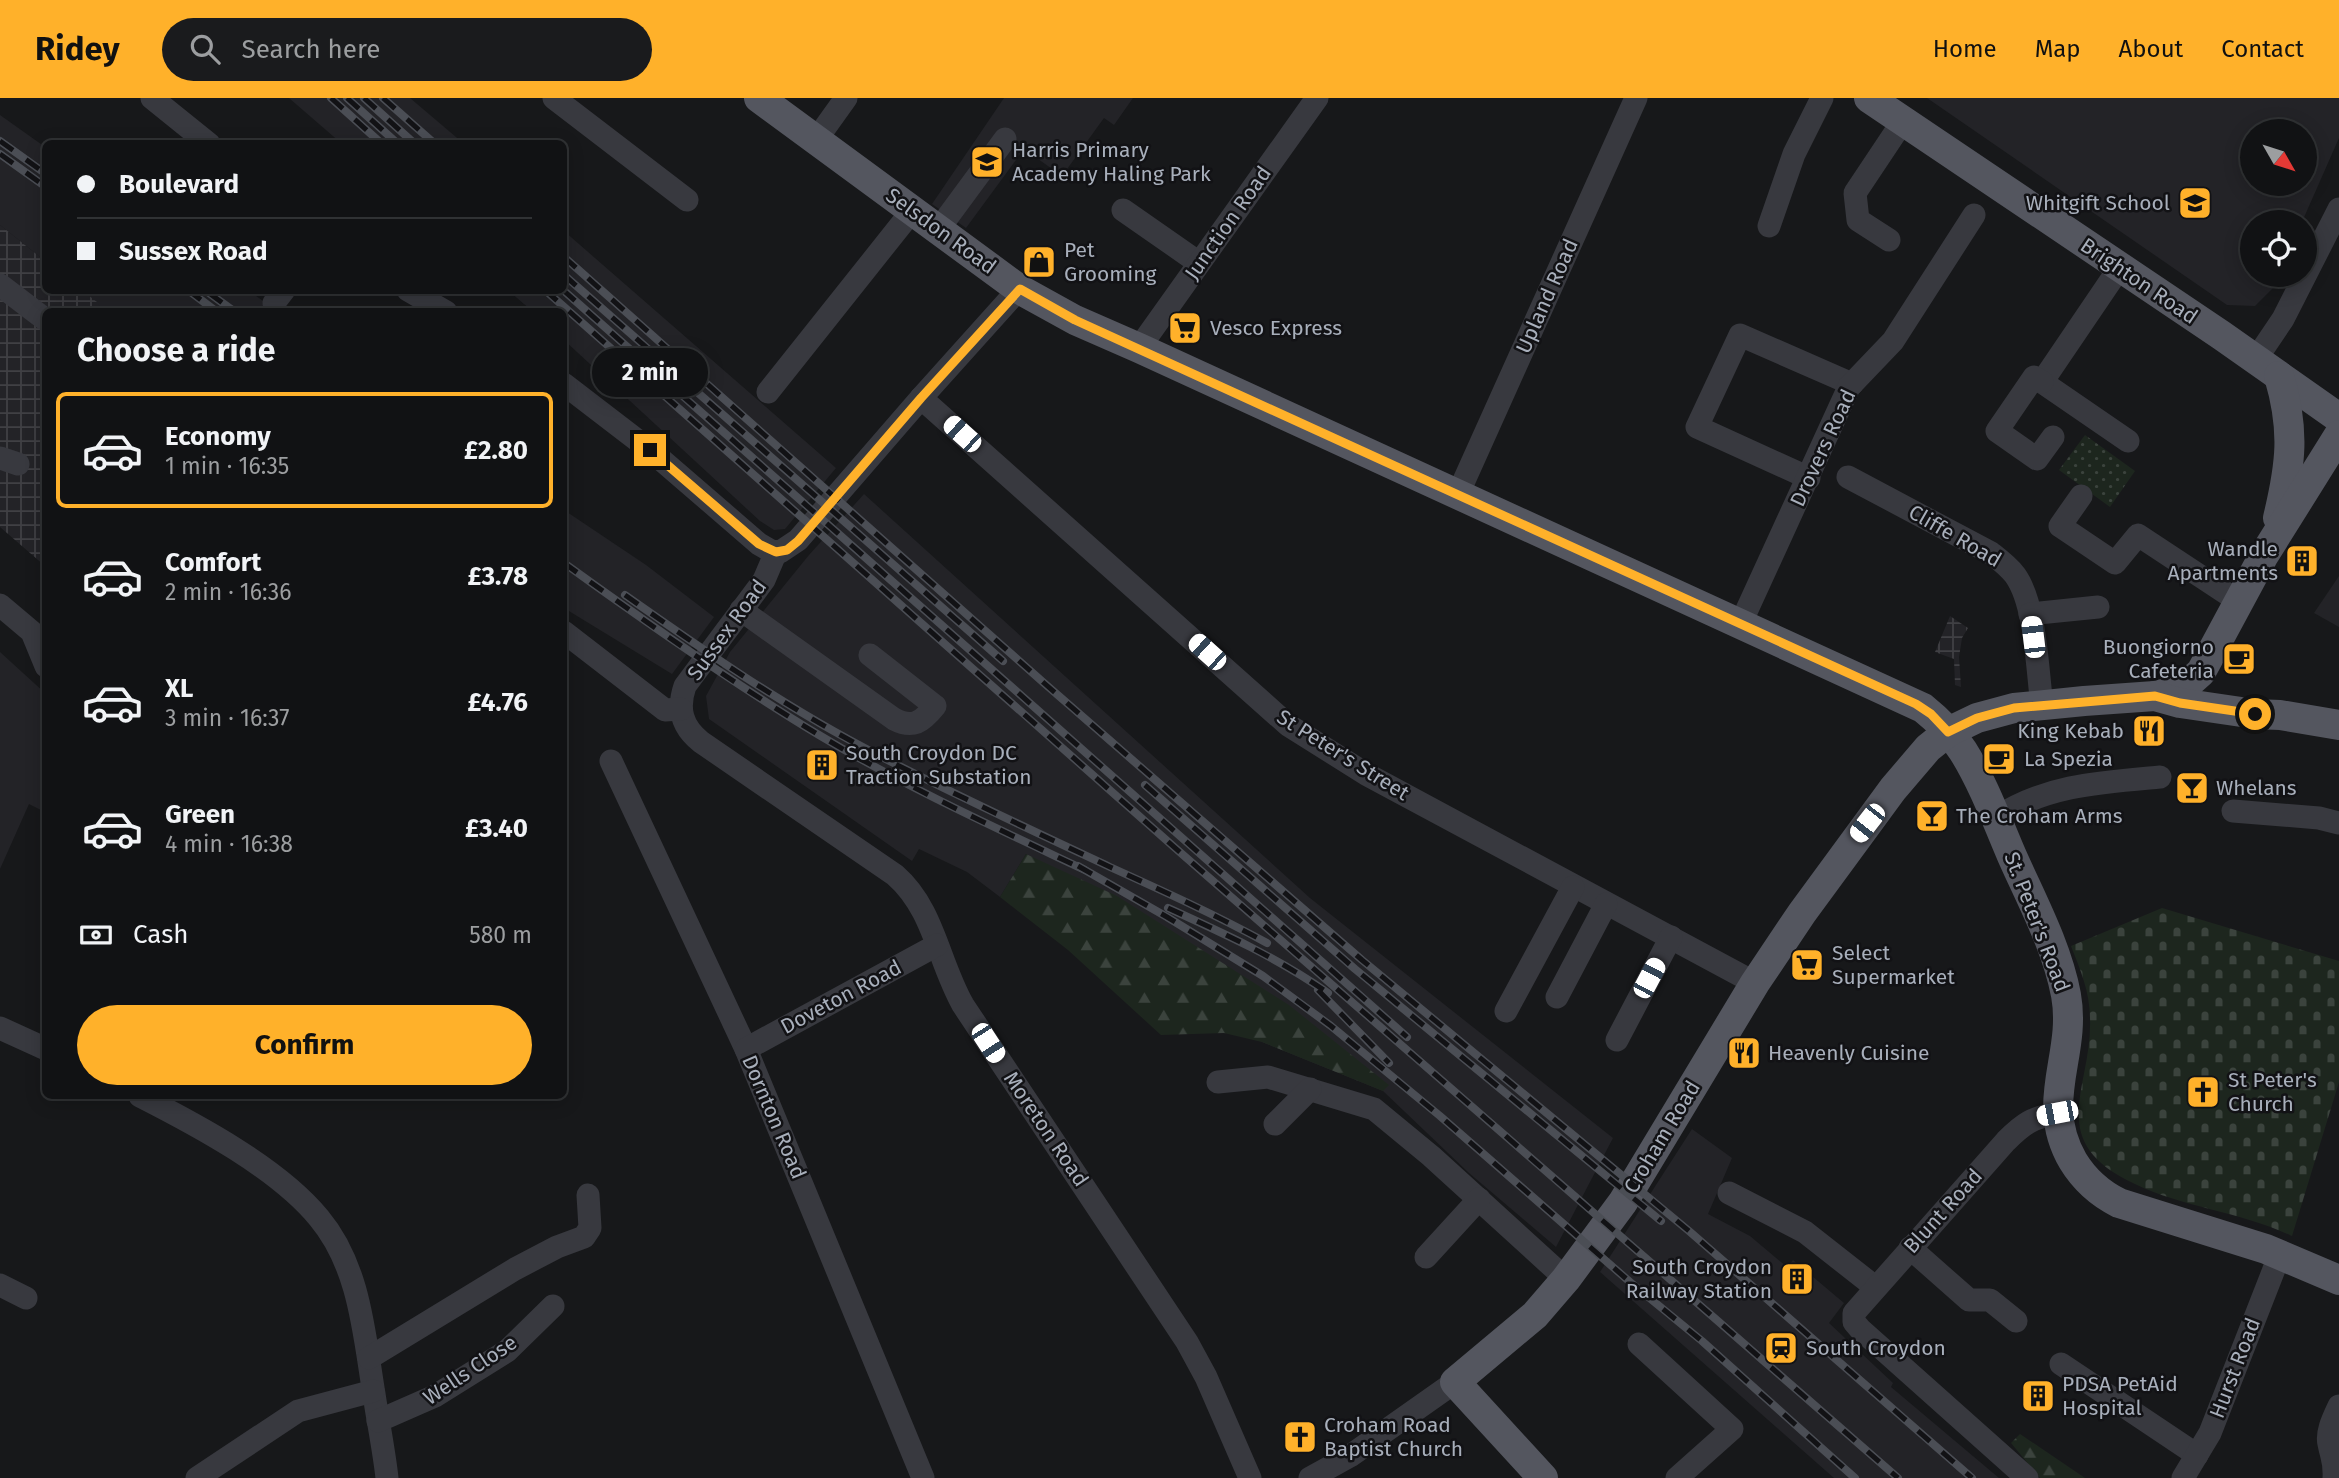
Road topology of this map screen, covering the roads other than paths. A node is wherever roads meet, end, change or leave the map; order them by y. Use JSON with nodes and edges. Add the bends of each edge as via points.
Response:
{"nodes":[{"id":1,"x":152,"y":98,"type":"edge"},
{"id":2,"x":759,"y":98,"type":"edge"},
{"id":3,"x":846,"y":98,"type":"edge"},
{"id":4,"x":1317,"y":98,"type":"edge"},
{"id":5,"x":1636,"y":98,"type":"edge"},
{"id":6,"x":1822,"y":98,"type":"edge"},
{"id":7,"x":1869,"y":98,"type":"edge"},
{"id":8,"x":569,"y":103,"type":"edge"},
{"id":9,"x":1903,"y":121,"type":"junction"},
{"id":10,"x":1005,"y":139,"type":"dead end"},
{"id":11,"x":204,"y":140,"type":"edge"},
{"id":12,"x":816,"y":140,"type":"junction"},
{"id":13,"x":687,"y":200,"type":"dead end"},
{"id":14,"x":2339,"y":209,"type":"edge"},
{"id":15,"x":1124,"y":210,"type":"dead end"},
{"id":16,"x":912,"y":211,"type":"junction"},
{"id":17,"x":1974,"y":215,"type":"dead end"},
{"id":18,"x":1769,"y":226,"type":"dead end"},
{"id":19,"x":938,"y":230,"type":"junction"},
{"id":20,"x":1889,"y":240,"type":"dead end"},
{"id":21,"x":1199,"y":263,"type":"junction"},
{"id":22,"x":2120,"y":267,"type":"junction"},
{"id":23,"x":0,"y":285,"type":"edge"},
{"id":24,"x":1020,"y":289,"type":"junction"},
{"id":25,"x":415,"y":294,"type":"edge"},
{"id":26,"x":439,"y":308,"type":"edge"},
{"id":27,"x":42,"y":317,"type":"edge"},
{"id":28,"x":1139,"y":348,"type":"junction"},
{"id":29,"x":2267,"y":368,"type":"junction"},
{"id":30,"x":2042,"y":382,"type":"junction"},
{"id":31,"x":1853,"y":384,"type":"junction"},
{"id":32,"x":567,"y":386,"type":"edge"},
{"id":33,"x":768,"y":393,"type":"dead end"},
{"id":34,"x":921,"y":398,"type":"junction"},
{"id":35,"x":2339,"y":418,"type":"edge"},
{"id":36,"x":2339,"y":435,"type":"edge"},
{"id":37,"x":2053,"y":437,"type":"dead end"},
{"id":38,"x":2127,"y":441,"type":"dead end"},
{"id":39,"x":1848,"y":477,"type":"dead end"},
{"id":40,"x":1809,"y":478,"type":"junction"},
{"id":41,"x":1458,"y":494,"type":"junction"},
{"id":42,"x":2081,"y":496,"type":"dead end"},
{"id":43,"x":2268,"y":549,"type":"junction"},
{"id":44,"x":776,"y":552,"type":"junction"},
{"id":45,"x":2238,"y":601,"type":"junction"},
{"id":46,"x":0,"y":605,"type":"edge"},
{"id":47,"x":2098,"y":607,"type":"dead end"},
{"id":48,"x":741,"y":610,"type":"junction"},
{"id":49,"x":2031,"y":614,"type":"junction"},
{"id":50,"x":1740,"y":625,"type":"junction"},
{"id":51,"x":567,"y":634,"type":"edge"},
{"id":52,"x":870,"y":655,"type":"dead end"},
{"id":53,"x":42,"y":656,"type":"edge"},
{"id":54,"x":2195,"y":680,"type":"junction"},
{"id":55,"x":2155,"y":696,"type":"junction"},
{"id":56,"x":2042,"y":705,"type":"junction"},
{"id":57,"x":681,"y":709,"type":"junction"},
{"id":58,"x":2280,"y":715,"type":"junction"},
{"id":59,"x":2339,"y":725,"type":"edge"},
{"id":60,"x":1948,"y":732,"type":"junction"},
{"id":61,"x":611,"y":761,"type":"dead end"},
{"id":62,"x":2160,"y":777,"type":"dead end"},
{"id":63,"x":2233,"y":811,"type":"dead end"},
{"id":64,"x":1996,"y":818,"type":"junction"},
{"id":65,"x":2339,"y":823,"type":"edge"},
{"id":66,"x":1573,"y":887,"type":"junction"},
{"id":67,"x":1605,"y":904,"type":"junction"},
{"id":68,"x":933,"y":936,"type":"junction"},
{"id":69,"x":1671,"y":937,"type":"junction"},
{"id":70,"x":1755,"y":983,"type":"junction"},
{"id":71,"x":1557,"y":997,"type":"dead end"},
{"id":72,"x":1506,"y":1011,"type":"dead end"},
{"id":73,"x":0,"y":1028,"type":"edge"},
{"id":74,"x":1617,"y":1040,"type":"dead end"},
{"id":75,"x":42,"y":1047,"type":"edge"},
{"id":76,"x":746,"y":1049,"type":"junction"},
{"id":77,"x":1219,"y":1082,"type":"dead end"},
{"id":78,"x":1310,"y":1089,"type":"junction"},
{"id":79,"x":145,"y":1099,"type":"edge"},
{"id":80,"x":2057,"y":1113,"type":"junction"},
{"id":81,"x":1275,"y":1124,"type":"dead end"},
{"id":82,"x":1729,"y":1193,"type":"dead end"},
{"id":83,"x":588,"y":1195,"type":"dead end"},
{"id":84,"x":1479,"y":1199,"type":"junction"},
{"id":85,"x":1910,"y":1248,"type":"junction"},
{"id":86,"x":2280,"y":1254,"type":"junction"},
{"id":87,"x":1426,"y":1257,"type":"dead end"},
{"id":88,"x":1566,"y":1279,"type":"junction"},
{"id":89,"x":2339,"y":1280,"type":"edge"},
{"id":90,"x":0,"y":1284,"type":"edge"},
{"id":91,"x":1875,"y":1287,"type":"junction"},
{"id":92,"x":26,"y":1298,"type":"dead end"},
{"id":93,"x":553,"y":1306,"type":"dead end"},
{"id":94,"x":2016,"y":1321,"type":"dead end"},
{"id":95,"x":1639,"y":1344,"type":"dead end"},
{"id":96,"x":369,"y":1358,"type":"junction"},
{"id":97,"x":2061,"y":1364,"type":"dead end"},
{"id":98,"x":1455,"y":1382,"type":"junction"},
{"id":99,"x":373,"y":1391,"type":"junction"},
{"id":100,"x":2339,"y":1406,"type":"edge"},
{"id":101,"x":378,"y":1421,"type":"junction"},
{"id":102,"x":2197,"y":1455,"type":"junction"},
{"id":103,"x":197,"y":1478,"type":"edge"},
{"id":104,"x":387,"y":1478,"type":"edge"},
{"id":105,"x":923,"y":1478,"type":"edge"},
{"id":106,"x":1250,"y":1478,"type":"edge"},
{"id":107,"x":1310,"y":1478,"type":"edge"},
{"id":108,"x":1543,"y":1478,"type":"edge"},
{"id":109,"x":1677,"y":1478,"type":"edge"},
{"id":110,"x":2026,"y":1478,"type":"edge"},
{"id":111,"x":2183,"y":1478,"type":"edge"},
{"id":112,"x":2334,"y":1478,"type":"edge"}],
"edges":[{"from":1,"to":11,"type":"street"},
{"from":2,"to":12,"type":"main road","name":"Selsdon Road"},
{"from":3,"to":12,"type":"street"},
{"from":4,"to":21,"type":"street","name":"Junction Road"},
{"from":5,"to":41,"type":"street","name":"Upland Road"},
{"from":6,"to":18,"type":"street","via":[[1794,154]]},
{"from":7,"to":9,"type":"main road","name":"Brighton Road"},
{"from":8,"to":13,"type":"street"},
{"from":9,"to":20,"type":"street","via":[[1855,193],[1858,220]]},
{"from":9,"to":22,"type":"main road","name":"Brighton Road"},
{"from":10,"to":19,"type":"street"},
{"from":12,"to":16,"type":"main road","name":"Selsdon Road"},
{"from":14,"to":29,"type":"street","via":[[2283,319]]},
{"from":15,"to":21,"type":"street"},
{"from":16,"to":19,"type":"main road","name":"Selsdon Road"},
{"from":16,"to":33,"type":"street"},
{"from":17,"to":31,"type":"street","name":"Drovers Road","via":[[1893,341]]},
{"from":19,"to":24,"type":"main road","name":"Selsdon Road"},
{"from":21,"to":28,"type":"street","name":"Junction Road"},
{"from":22,"to":29,"type":"main road","name":"Brighton Road"},
{"from":22,"to":30,"type":"street"},
{"from":23,"to":27,"type":"street"},
{"from":24,"to":28,"type":"main road","name":"Selsdon Road"},
{"from":24,"to":34,"type":"street"},
{"from":25,"to":26,"type":"street"},
{"from":28,"to":41,"type":"main road","name":"Selsdon Road"},
{"from":29,"to":35,"type":"main road","name":"Brighton Road"},
{"from":29,"to":43,"type":"main road","via":[[2287,406],[2291,446],[2281,507]]},
{"from":30,"to":37,"type":"street","via":[[2034,377],[1997,431],[2037,459]]},
{"from":30,"to":38,"type":"street"},
{"from":31,"to":40,"type":"street","name":"Drovers Road"},
{"from":31,"to":40,"type":"street","via":[[1740,335],[1707,404],[1697,427]]},
{"from":32,"to":44,"type":"street","name":"Sussex Road","via":[[631,434],[751,537]]},
{"from":34,"to":44,"type":"street","via":[[798,541]]},
{"from":34,"to":66,"type":"street","name":"St Peter's Street","via":[[1288,725],[1366,774]]},
{"from":36,"to":43,"type":"main road"},
{"from":39,"to":49,"type":"street","name":"Cliffe Road","via":[[1991,553],[2016,576]]},
{"from":40,"to":50,"type":"street","name":"Drovers Road"},
{"from":41,"to":50,"type":"main road","name":"Selsdon Road"},
{"from":42,"to":45,"type":"street","via":[[2060,526],[2115,563],[2138,535]]},
{"from":43,"to":45,"type":"main road"},
{"from":44,"to":48,"type":"street","name":"Sussex Road","via":[[768,574]]},
{"from":45,"to":54,"type":"main road"},
{"from":46,"to":53,"type":"street","via":[[32,632]]},
{"from":47,"to":49,"type":"street"},
{"from":48,"to":52,"type":"street","via":[[894,719],[909,725],[922,721],[935,706]]},
{"from":48,"to":57,"type":"street","name":"Sussex Road","via":[[689,680]]},
{"from":49,"to":56,"type":"street","name":"Cliffe Road"},
{"from":50,"to":60,"type":"main road","name":"Selsdon Road","via":[[1916,704]]},
{"from":51,"to":57,"type":"street","via":[[665,710]]},
{"from":54,"to":55,"type":"main road","via":[[2182,689]]},
{"from":54,"to":58,"type":"main road"},
{"from":55,"to":56,"type":"main road"},
{"from":55,"to":58,"type":"main road"},
{"from":56,"to":60,"type":"main road","via":[[1996,712]]},
{"from":57,"to":68,"type":"street","name":"Moreton Road","via":[[684,723],[696,737],[911,889]]},
{"from":58,"to":59,"type":"main road"},
{"from":60,"to":64,"type":"main road","name":"St. Peter's Road"},
{"from":60,"to":70,"type":"main road","name":"Croham Road","via":[[1919,758],[1854,840]]},
{"from":61,"to":76,"type":"street","name":"Dornton Road"},
{"from":62,"to":64,"type":"street","via":[[2052,791]]},
{"from":63,"to":65,"type":"street"},
{"from":64,"to":80,"type":"main road","name":"St. Peter's Road","via":[[2053,951],[2066,994],[2068,1027]]},
{"from":66,"to":67,"type":"street","name":"St Peter's Street"},
{"from":66,"to":72,"type":"street"},
{"from":67,"to":69,"type":"street","name":"St Peter's Street"},
{"from":67,"to":71,"type":"street"},
{"from":68,"to":76,"type":"street","name":"Doveton Road"},
{"from":68,"to":106,"type":"street","name":"Moreton Road","via":[[963,1005],[1187,1342]]},
{"from":69,"to":70,"type":"street","name":"St Peter's Street"},
{"from":69,"to":74,"type":"street"},
{"from":70,"to":88,"type":"main road","name":"Croham Road","via":[[1623,1202]]},
{"from":73,"to":75,"type":"street"},
{"from":76,"to":105,"type":"street","name":"Dornton Road"},
{"from":77,"to":78,"type":"street","via":[[1268,1077]]},
{"from":78,"to":81,"type":"street"},
{"from":78,"to":84,"type":"street","via":[[1374,1109]]},
{"from":79,"to":96,"type":"street","via":[[236,1150],[286,1186],[319,1218],[334,1239],[353,1284]]},
{"from":80,"to":85,"type":"street","name":"Blunt Road","via":[[2023,1124]]},
{"from":80,"to":86,"type":"main road","name":"St. Peter's Road","via":[[2072,1158],[2105,1195],[2138,1210]]},
{"from":82,"to":91,"type":"street","via":[[1805,1232]]},
{"from":83,"to":96,"type":"street","via":[[590,1228],[584,1237],[515,1269]]},
{"from":84,"to":87,"type":"street"},
{"from":84,"to":88,"type":"street"},
{"from":85,"to":91,"type":"street","name":"Blunt Road"},
{"from":85,"to":94,"type":"street","via":[[1969,1300],[1990,1300]]},
{"from":86,"to":89,"type":"main road","name":"St. Peter's Road"},
{"from":86,"to":102,"type":"street","name":"Hurst Road","via":[[2210,1433]]},
{"from":88,"to":98,"type":"main road","name":"Croham Road","via":[[1535,1315]]},
{"from":90,"to":92,"type":"street"},
{"from":91,"to":110,"type":"street","name":"Blunt Road","via":[[1854,1313],[1854,1322]]},
{"from":93,"to":101,"type":"street","name":"Wells Close","via":[[507,1352],[435,1396]]},
{"from":95,"to":109,"type":"street","via":[[1732,1429]]},
{"from":96,"to":99,"type":"street"},
{"from":97,"to":102,"type":"street"},
{"from":98,"to":107,"type":"street","name":"Croham Road","via":[[1350,1456]]},
{"from":98,"to":108,"type":"main road"},
{"from":99,"to":101,"type":"street"},
{"from":99,"to":103,"type":"street","via":[[298,1411]]},
{"from":100,"to":112,"type":"street","via":[[2328,1442],[2335,1462]]},
{"from":101,"to":104,"type":"street"},
{"from":102,"to":111,"type":"street","name":"Hurst Road"}]}
